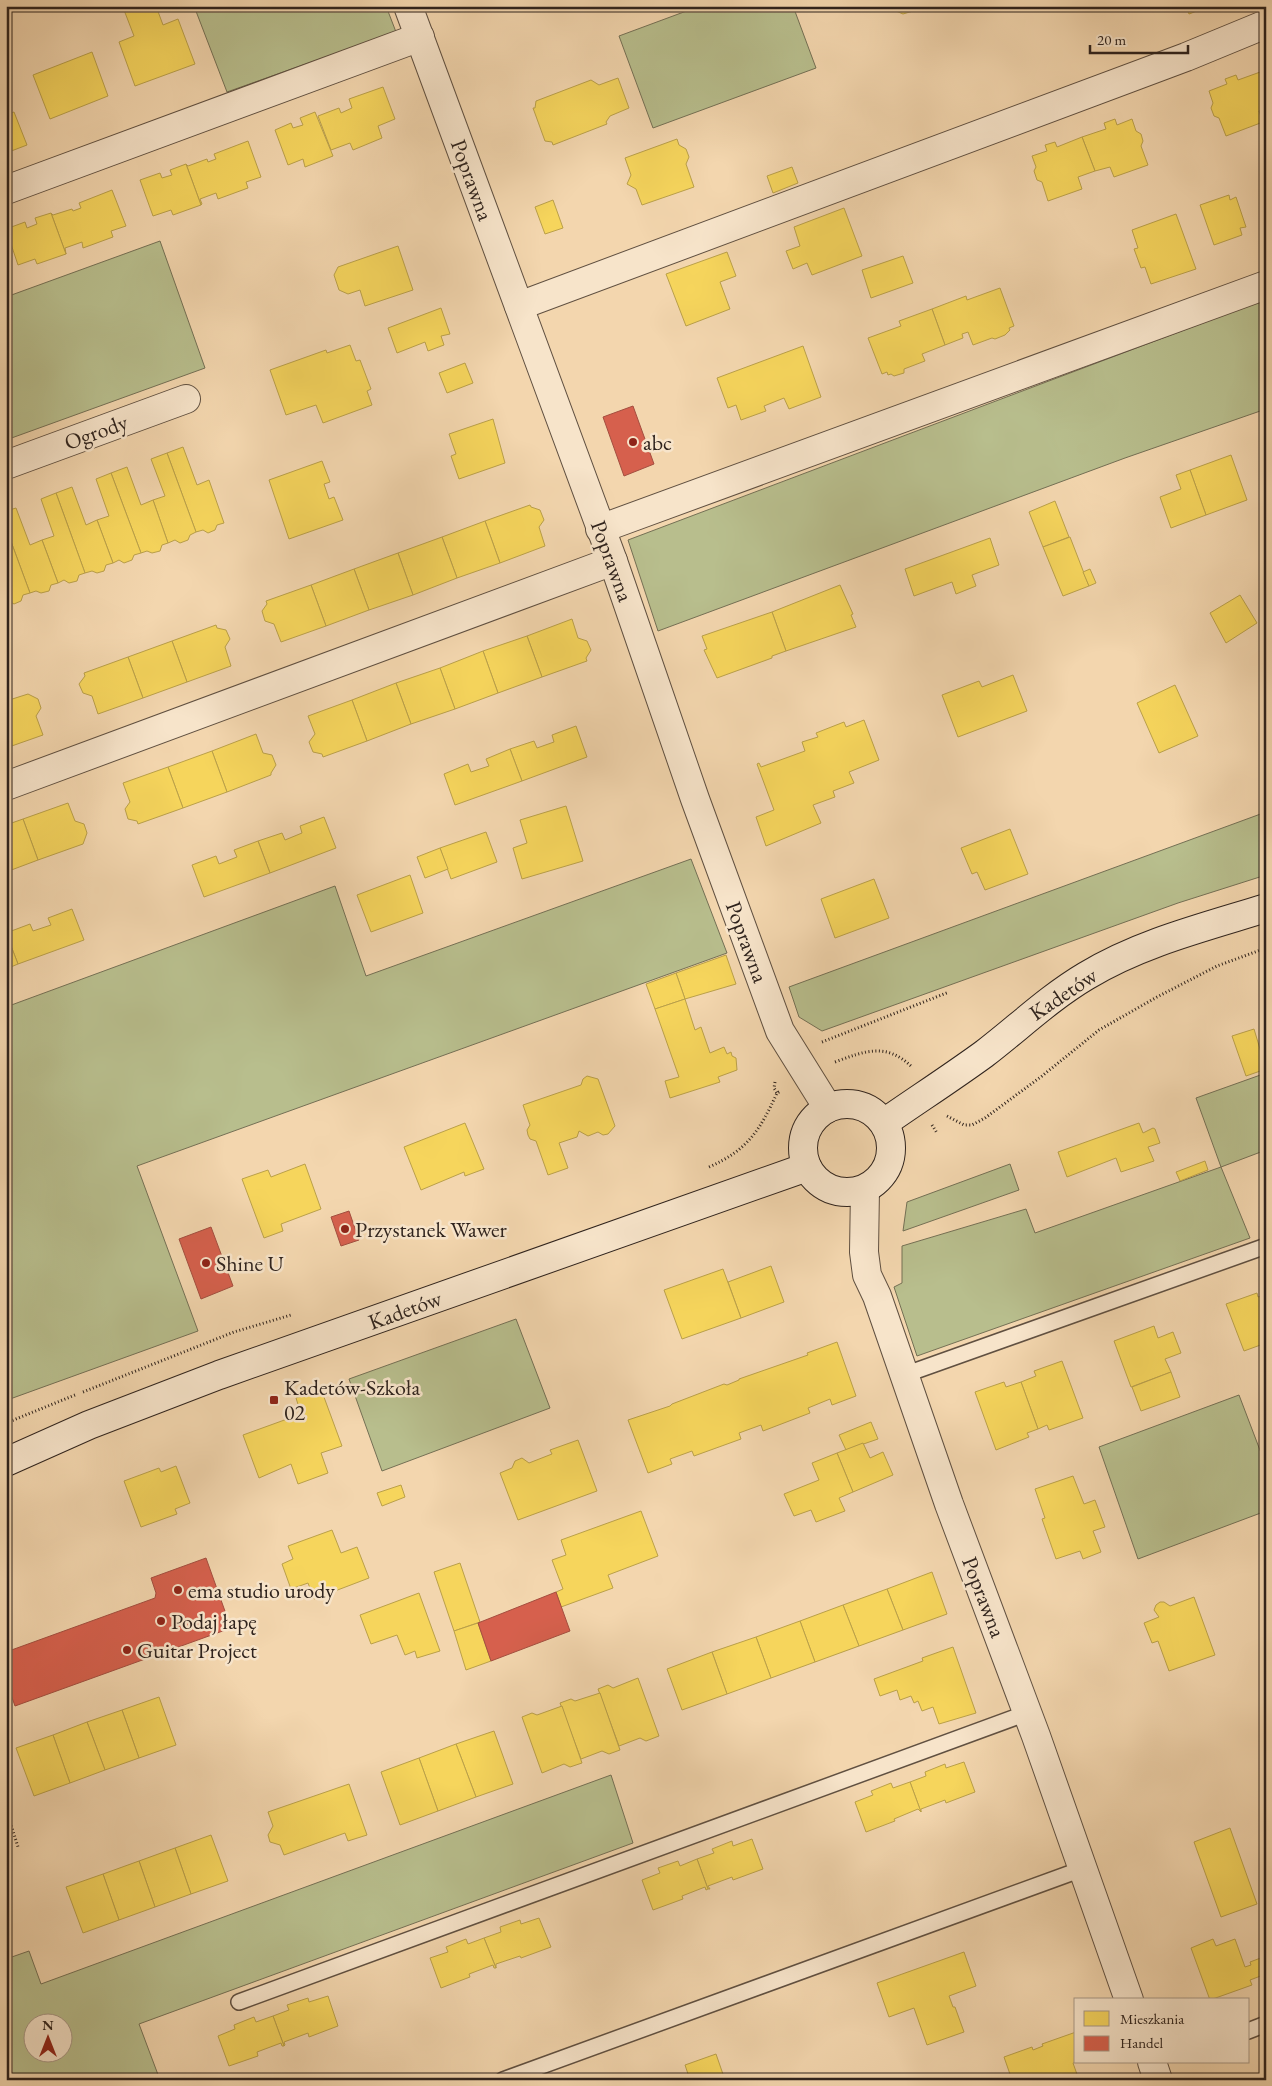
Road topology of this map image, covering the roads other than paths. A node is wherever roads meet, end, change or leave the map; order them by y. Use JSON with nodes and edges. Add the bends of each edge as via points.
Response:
{"nodes":[{"id":1,"x":408,"y":6,"type":"edge"},
{"id":2,"x":1266,"y":24,"type":"edge"},
{"id":3,"x":420,"y":37,"type":"junction"},
{"id":4,"x":6,"y":190,"type":"edge"},
{"id":5,"x":1266,"y":286,"type":"edge"},
{"id":6,"x":519,"y":306,"type":"junction"},
{"id":7,"x":186,"y":399,"type":"dead end"},
{"id":8,"x":6,"y":465,"type":"edge"},
{"id":9,"x":600,"y":529,"type":"junction"},
{"id":10,"x":613,"y":561,"type":"junction"},
{"id":11,"x":6,"y":786,"type":"edge"},
{"id":12,"x":1266,"y":908,"type":"edge"},
{"id":13,"x":828,"y":1108,"type":"junction"},
{"id":14,"x":884,"y":1123,"type":"junction"},
{"id":15,"x":807,"y":1166,"type":"junction"},
{"id":16,"x":865,"y":1189,"type":"junction"},
{"id":17,"x":1266,"y":1246,"type":"edge"},
{"id":18,"x":904,"y":1375,"type":"junction"},
{"id":19,"x":6,"y":1462,"type":"edge"},
{"id":20,"x":1027,"y":1712,"type":"junction"},
{"id":21,"x":1082,"y":1870,"type":"junction"},
{"id":22,"x":1128,"y":1998,"type":"edge"},
{"id":23,"x":239,"y":2002,"type":"dead end"},
{"id":24,"x":1266,"y":2024,"type":"edge"},
{"id":25,"x":1250,"y":2030,"type":"edge"},
{"id":26,"x":503,"y":2080,"type":"edge"}],
"edges":[{"from":1,"to":3,"type":"street","name":"Poprawna"},
{"from":2,"to":6,"type":"street","via":[[1186,57]]},
{"from":3,"to":4,"type":"street"},
{"from":3,"to":6,"type":"street","name":"Poprawna"},
{"from":5,"to":9,"type":"street"},
{"from":6,"to":9,"type":"street","name":"Poprawna"},
{"from":7,"to":8,"type":"street","name":"Ogrody"},
{"from":9,"to":10,"type":"street","name":"Poprawna"},
{"from":10,"to":11,"type":"street"},
{"from":10,"to":13,"type":"street","name":"Poprawna","via":[[780,1031],[820,1070]]},
{"from":12,"to":14,"type":"street","name":"Kadetów","via":[[1168,939],[1119,958],[1085,976],[1038,1008],[984,1054]]},
{"from":13,"to":14,"type":"street","via":[[840,1104],[865,1107]]},
{"from":13,"to":15,"type":"street","via":[[808,1127],[804,1147]]},
{"from":14,"to":16,"type":"street","via":[[891,1137],[892,1152],[887,1168]]},
{"from":15,"to":16,"type":"street","via":[[818,1181],[831,1189],[848,1192]]},
{"from":15,"to":19,"type":"street","name":"Kadetów","via":[[219,1375],[88,1425]]},
{"from":16,"to":18,"type":"street","name":"Poprawna","via":[[867,1275]]},
{"from":17,"to":18,"type":"lane"},
{"from":18,"to":20,"type":"street","name":"Poprawna"},
{"from":20,"to":21,"type":"street","name":"Poprawna"},
{"from":20,"to":23,"type":"lane"},
{"from":21,"to":22,"type":"street","name":"Poprawna"},
{"from":21,"to":26,"type":"lane"},
{"from":24,"to":25,"type":"lane"}]}
